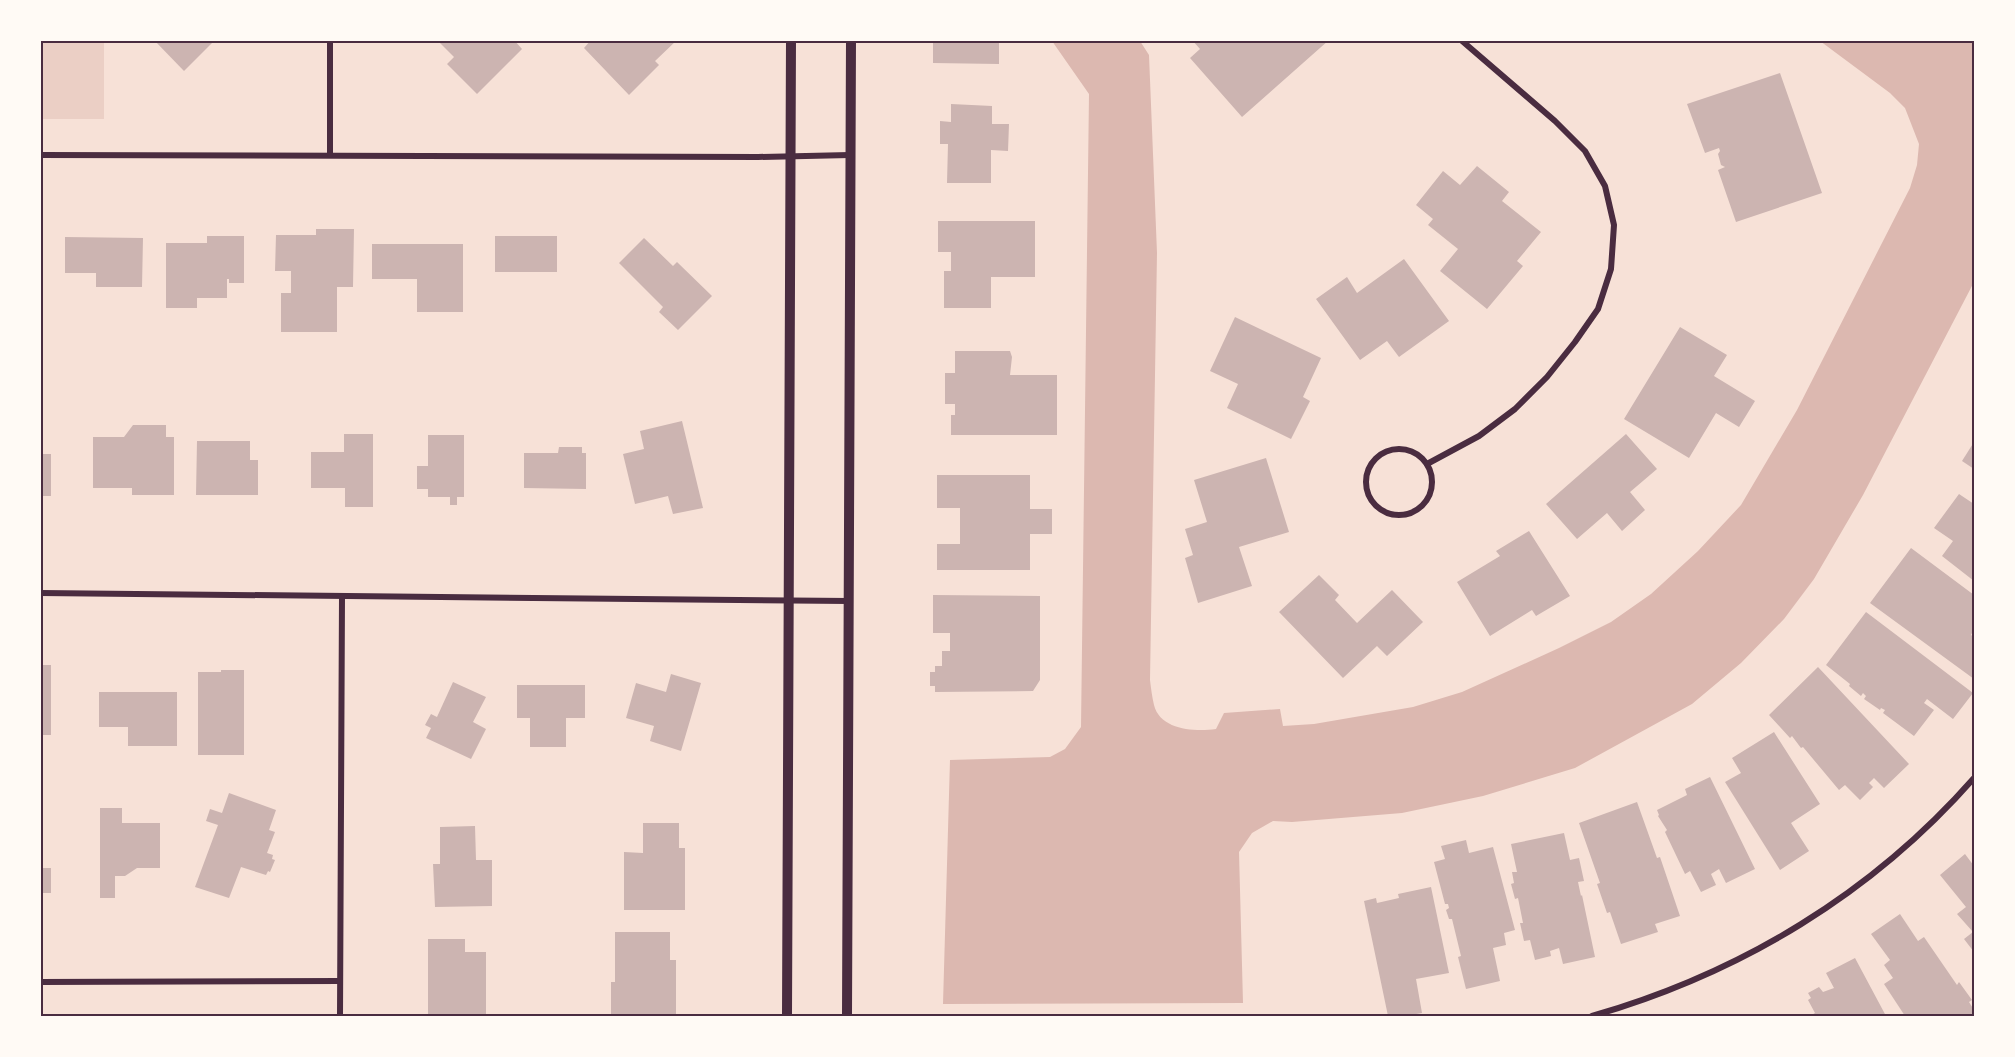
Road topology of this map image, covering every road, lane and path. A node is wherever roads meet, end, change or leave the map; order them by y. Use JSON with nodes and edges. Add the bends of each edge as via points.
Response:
{"nodes":[{"id":1,"x":330,"y":40,"type":"edge"},
{"id":2,"x":791,"y":40,"type":"edge"},
{"id":3,"x":851,"y":40,"type":"edge"},
{"id":4,"x":1461,"y":40,"type":"edge"},
{"id":5,"x":40,"y":155,"type":"edge"},
{"id":6,"x":330,"y":155,"type":"junction"},
{"id":7,"x":850,"y":155,"type":"junction"},
{"id":8,"x":791,"y":157,"type":"junction"},
{"id":9,"x":1427,"y":464,"type":"junction"},
{"id":10,"x":40,"y":593,"type":"edge"},
{"id":11,"x":342,"y":597,"type":"junction"},
{"id":12,"x":790,"y":599,"type":"junction"},
{"id":13,"x":849,"y":601,"type":"junction"},
{"id":14,"x":1974,"y":778,"type":"edge"},
{"id":15,"x":340,"y":981,"type":"junction"},
{"id":16,"x":40,"y":982,"type":"edge"},
{"id":17,"x":340,"y":1017,"type":"edge"},
{"id":18,"x":787,"y":1017,"type":"edge"},
{"id":19,"x":847,"y":1017,"type":"edge"},
{"id":20,"x":1592,"y":1017,"type":"edge"}],
"edges":[{"from":1,"to":6,"type":"street"},
{"from":2,"to":8,"type":"street"},
{"from":3,"to":7,"type":"street"},
{"from":4,"to":9,"type":"street","via":[[1585,151],[1605,186],[1614,225],[1611,269],[1598,309],[1547,377],[1515,409],[1479,436]]},
{"from":5,"to":6,"type":"street"},
{"from":6,"to":8,"type":"street"},
{"from":7,"to":8,"type":"street"},
{"from":7,"to":13,"type":"street"},
{"from":8,"to":12,"type":"street"},
{"from":9,"to":9,"type":"street","via":[[1411,451],[1390,450],[1381,455],[1373,462],[1366,481],[1372,501],[1390,514],[1402,515],[1422,506],[1432,486]]},
{"from":10,"to":11,"type":"street"},
{"from":11,"to":12,"type":"street"},
{"from":11,"to":15,"type":"street"},
{"from":12,"to":13,"type":"street"},
{"from":12,"to":18,"type":"street"},
{"from":13,"to":19,"type":"street"},
{"from":14,"to":20,"type":"street","via":[[1889,862],[1816,916],[1696,981]]},
{"from":15,"to":16,"type":"street"},
{"from":15,"to":17,"type":"street"}]}
